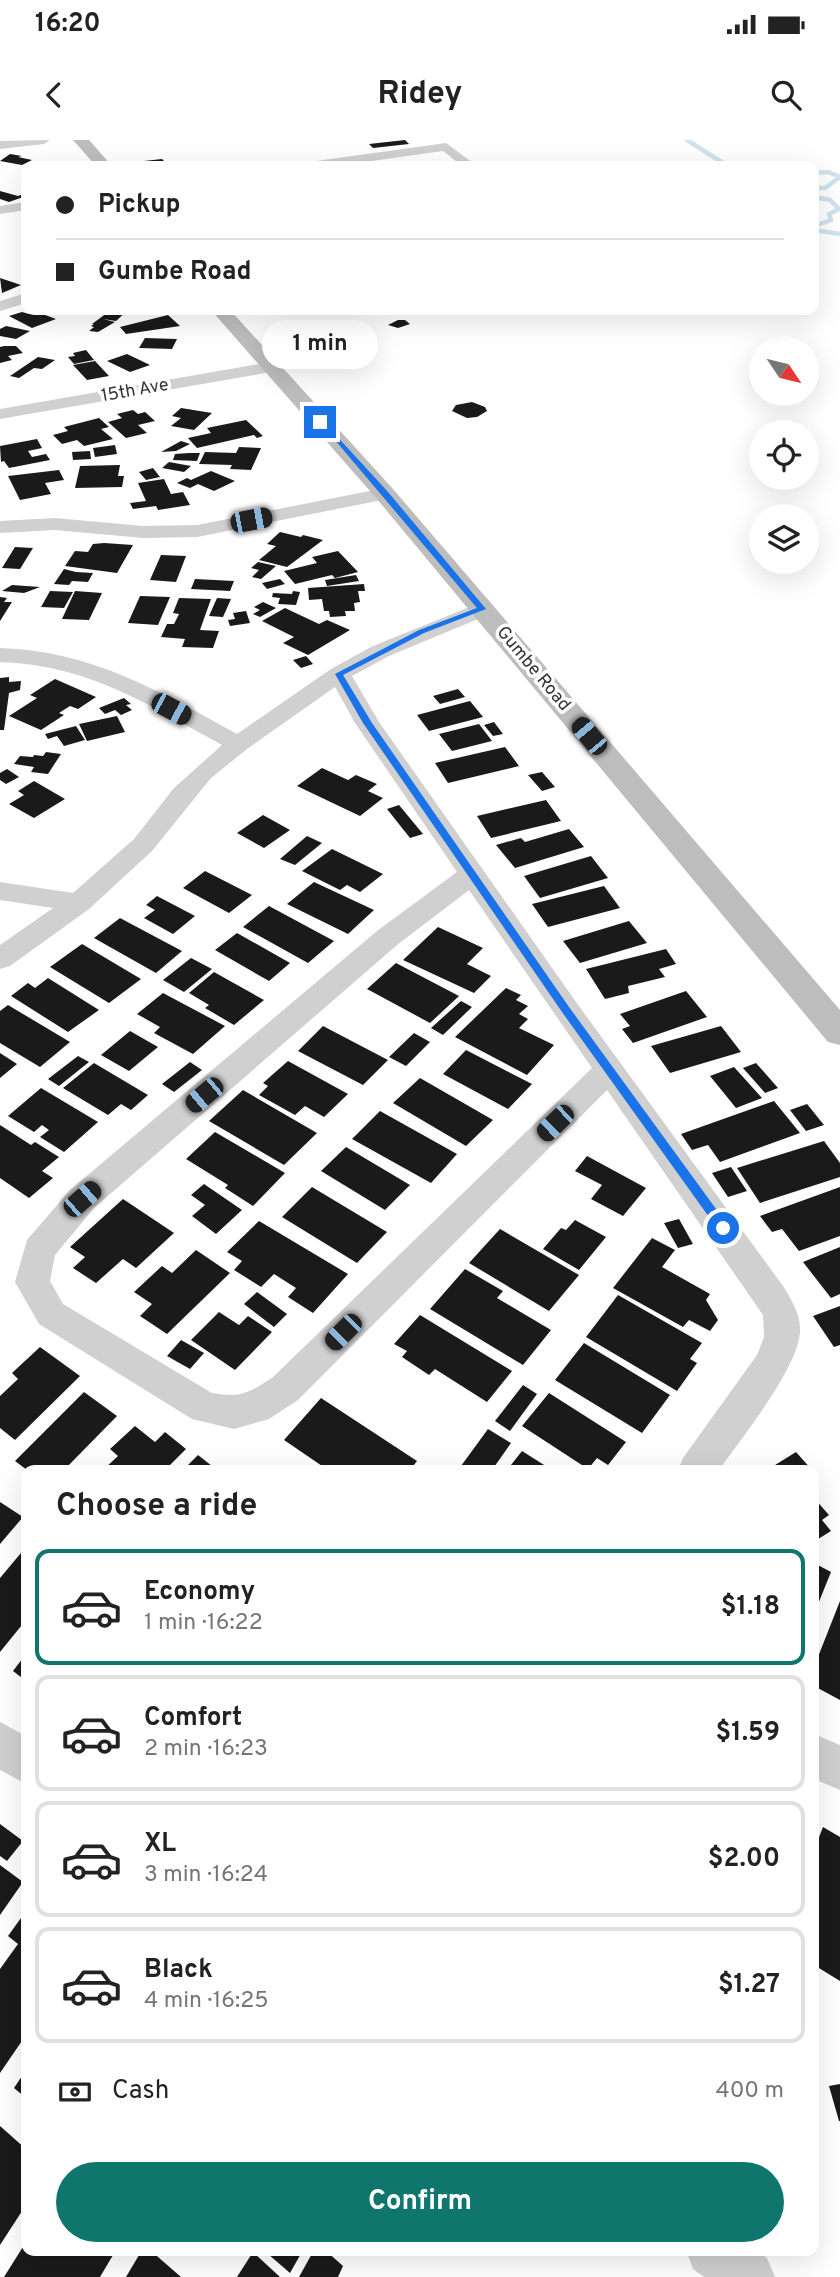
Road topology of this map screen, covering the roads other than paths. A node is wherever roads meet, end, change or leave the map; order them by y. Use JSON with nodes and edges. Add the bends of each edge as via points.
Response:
{"nodes":[{"id":1,"x":44,"y":140,"type":"edge"},
{"id":2,"x":81,"y":140,"type":"edge"},
{"id":3,"x":0,"y":145,"type":"edge"},
{"id":4,"x":100,"y":161,"type":"edge"},
{"id":5,"x":361,"y":161,"type":"edge"},
{"id":6,"x":464,"y":161,"type":"edge"},
{"id":7,"x":21,"y":207,"type":"edge"},
{"id":8,"x":0,"y":210,"type":"edge"},
{"id":9,"x":21,"y":300,"type":"edge"},
{"id":10,"x":0,"y":306,"type":"edge"},
{"id":11,"x":224,"y":315,"type":"edge"},
{"id":12,"x":271,"y":367,"type":"junction"},
{"id":13,"x":0,"y":414,"type":"edge"},
{"id":14,"x":385,"y":494,"type":"junction"},
{"id":15,"x":0,"y":527,"type":"edge"},
{"id":16,"x":482,"y":609,"type":"junction"},
{"id":17,"x":0,"y":655,"type":"edge"},
{"id":18,"x":339,"y":674,"type":"junction"},
{"id":19,"x":238,"y":744,"type":"junction"},
{"id":20,"x":472,"y":874,"type":"junction"},
{"id":21,"x":0,"y":891,"type":"edge"},
{"id":22,"x":79,"y":903,"type":"junction"},
{"id":23,"x":0,"y":959,"type":"edge"},
{"id":24,"x":840,"y":1033,"type":"edge"},
{"id":25,"x":610,"y":1068,"type":"junction"},
{"id":26,"x":700,"y":1465,"type":"edge"},
{"id":27,"x":0,"y":1744,"type":"edge"},
{"id":28,"x":819,"y":1758,"type":"edge"},
{"id":29,"x":21,"y":1759,"type":"edge"},
{"id":30,"x":840,"y":1768,"type":"edge"},
{"id":31,"x":720,"y":2256,"type":"edge"},
{"id":32,"x":748,"y":2277,"type":"edge"}],
"edges":[{"from":1,"to":3,"type":"street"},
{"from":2,"to":4,"type":"street"},
{"from":5,"to":6,"type":"street","via":[[446,147]]},
{"from":7,"to":8,"type":"street"},
{"from":9,"to":10,"type":"street"},
{"from":11,"to":12,"type":"street","name":"Gumbe Road"},
{"from":12,"to":13,"type":"street","name":"15th Ave"},
{"from":12,"to":14,"type":"street","name":"Gumbe Road"},
{"from":14,"to":15,"type":"street","via":[[197,531],[143,532],[55,524]]},
{"from":14,"to":16,"type":"street","name":"Gumbe Road"},
{"from":16,"to":18,"type":"street","via":[[421,632]]},
{"from":16,"to":24,"type":"street","name":"Gumbe Road"},
{"from":17,"to":19,"type":"street","via":[[48,656],[86,667]]},
{"from":18,"to":19,"type":"street"},
{"from":18,"to":20,"type":"street"},
{"from":19,"to":22,"type":"street","via":[[202,773],[143,845]]},
{"from":20,"to":25,"type":"street"},
{"from":20,"to":25,"type":"street","via":[[387,938],[82,1199],[39,1250],[32,1283],[51,1314],[205,1408],[234,1413],[256,1408],[285,1389]]},
{"from":21,"to":22,"type":"street"},
{"from":22,"to":23,"type":"street"},
{"from":25,"to":26,"type":"street","via":[[781,1316],[782,1338],[771,1363]]},
{"from":27,"to":29,"type":"street"},
{"from":28,"to":30,"type":"street"},
{"from":31,"to":32,"type":"street"}]}
